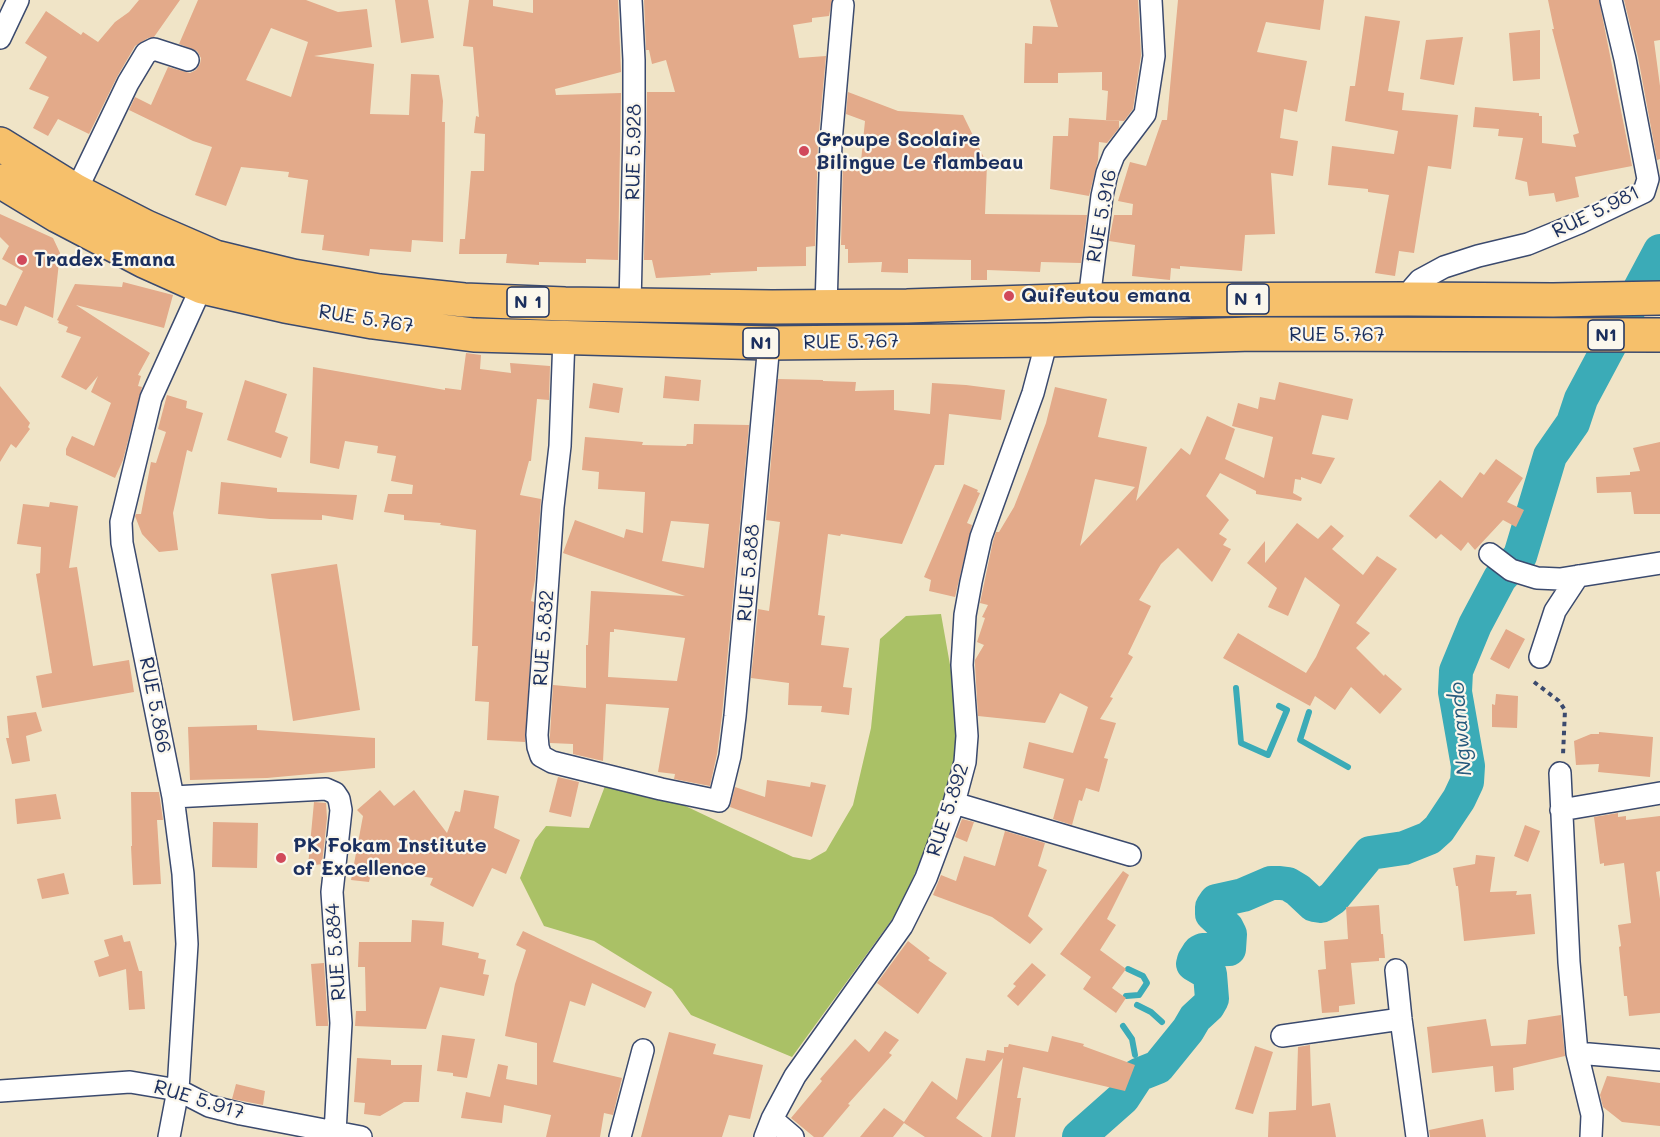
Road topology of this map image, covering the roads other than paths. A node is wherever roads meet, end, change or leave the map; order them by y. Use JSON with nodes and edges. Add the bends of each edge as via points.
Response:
{"nodes":[{"id":1,"x":18,"y":0,"type":"edge"},
{"id":2,"x":631,"y":0,"type":"edge"},
{"id":3,"x":1151,"y":0,"type":"edge"},
{"id":4,"x":1611,"y":0,"type":"edge"},
{"id":5,"x":843,"y":5,"type":"dead end"},
{"id":6,"x":0,"y":38,"type":"edge"},
{"id":7,"x":188,"y":60,"type":"dead end"},
{"id":8,"x":0,"y":144,"type":"edge"},
{"id":9,"x":0,"y":181,"type":"edge"},
{"id":10,"x":76,"y":191,"type":"junction"},
{"id":11,"x":215,"y":257,"type":"junction"},
{"id":12,"x":202,"y":287,"type":"junction"},
{"id":13,"x":1660,"y":298,"type":"edge"},
{"id":14,"x":1408,"y":299,"type":"junction"},
{"id":15,"x":1089,"y":300,"type":"junction"},
{"id":16,"x":630,"y":305,"type":"junction"},
{"id":17,"x":826,"y":307,"type":"junction"},
{"id":18,"x":1660,"y":334,"type":"edge"},
{"id":19,"x":564,"y":337,"type":"junction"},
{"id":20,"x":1047,"y":340,"type":"junction"},
{"id":21,"x":769,"y":343,"type":"junction"},
{"id":22,"x":1490,"y":554,"type":"dead end"},
{"id":23,"x":1660,"y":563,"type":"edge"},
{"id":24,"x":1578,"y":576,"type":"junction"},
{"id":25,"x":1540,"y":657,"type":"dead end"},
{"id":26,"x":1560,"y":773,"type":"road end"},
{"id":27,"x":1660,"y":792,"type":"edge"},
{"id":28,"x":173,"y":797,"type":"junction"},
{"id":29,"x":719,"y":801,"type":"joint"},
{"id":30,"x":954,"y":803,"type":"junction"},
{"id":31,"x":1561,"y":810,"type":"junction"},
{"id":32,"x":1131,"y":855,"type":"dead end"},
{"id":33,"x":1396,"y":970,"type":"dead end"},
{"id":34,"x":1401,"y":1018,"type":"junction"},
{"id":35,"x":1282,"y":1036,"type":"dead end"},
{"id":36,"x":643,"y":1050,"type":"dead end"},
{"id":37,"x":1577,"y":1053,"type":"junction"},
{"id":38,"x":1660,"y":1060,"type":"edge"},
{"id":39,"x":0,"y":1090,"type":"edge"},
{"id":40,"x":178,"y":1090,"type":"junction"},
{"id":41,"x":768,"y":1128,"type":"edge"},
{"id":42,"x":335,"y":1133,"type":"junction"},
{"id":43,"x":169,"y":1137,"type":"edge"},
{"id":44,"x":361,"y":1137,"type":"edge"},
{"id":45,"x":620,"y":1137,"type":"edge"},
{"id":46,"x":794,"y":1137,"type":"edge"},
{"id":47,"x":1417,"y":1137,"type":"edge"},
{"id":48,"x":1591,"y":1137,"type":"edge"}],
"edges":[{"from":1,"to":6,"type":"street"},
{"from":2,"to":16,"type":"street","name":"RUE 5.928","via":[[634,131]]},
{"from":3,"to":15,"type":"street","name":"RUE 5.916","via":[[1154,56],[1144,114],[1114,155],[1107,173]]},
{"from":4,"to":14,"type":"street","name":"RUE 5.981","via":[[1648,179],[1644,192],[1528,244],[1444,267],[1420,280]]},
{"from":5,"to":17,"type":"street","via":[[831,152]]},
{"from":7,"to":10,"type":"street","via":[[154,49],[146,52]]},
{"from":8,"to":10,"type":"highway","number":"N 1"},
{"from":9,"to":12,"type":"highway","name":"RUE 5.767","number":"N1","via":[[134,256]]},
{"from":10,"to":11,"type":"highway","number":"N 1"},
{"from":11,"to":12,"type":"street","name":"RUE 5.866"},
{"from":11,"to":16,"type":"highway","number":"N 1","via":[[379,291],[464,300]]},
{"from":12,"to":19,"type":"highway","name":"RUE 5.767","number":"N1","via":[[373,322],[474,335]]},
{"from":12,"to":28,"type":"street","name":"RUE 5.866","via":[[151,398],[121,522]]},
{"from":13,"to":14,"type":"highway","number":"N 1"},
{"from":14,"to":15,"type":"highway","number":"N 1"},
{"from":15,"to":17,"type":"highway","number":"N 1"},
{"from":16,"to":17,"type":"highway","number":"N 1"},
{"from":18,"to":20,"type":"highway","name":"RUE 5.767","number":"N1","via":[[1253,334]]},
{"from":19,"to":21,"type":"highway","name":"RUE 5.767","number":"N1"},
{"from":19,"to":29,"type":"street","name":"RUE 5.832","via":[[538,747],[542,756],[552,762]]},
{"from":20,"to":21,"type":"highway","name":"RUE 5.767","number":"N1"},
{"from":20,"to":30,"type":"street","name":"RUE 5.892","via":[[1033,393],[981,537],[971,582],[962,665],[967,736]]},
{"from":21,"to":29,"type":"street","name":"RUE 5.888","via":[[735,716]]},
{"from":22,"to":24,"type":"street","via":[[1511,570],[1529,576]]},
{"from":23,"to":24,"type":"street"},
{"from":24,"to":25,"type":"street","via":[[1555,611]]},
{"from":26,"to":31,"type":"street"},
{"from":27,"to":31,"type":"street"},
{"from":28,"to":40,"type":"street","name":"RUE 5.866","via":[[188,944]]},
{"from":28,"to":42,"type":"street","name":"RUE 5.884","via":[[326,789],[339,799],[332,892],[341,1023]]},
{"from":30,"to":32,"type":"street"},
{"from":30,"to":41,"type":"street","name":"RUE 5.892","via":[[926,878],[902,926],[795,1076]]},
{"from":31,"to":37,"type":"street"},
{"from":33,"to":34,"type":"street"},
{"from":34,"to":35,"type":"street"},
{"from":34,"to":47,"type":"street"},
{"from":36,"to":45,"type":"street"},
{"from":37,"to":38,"type":"street"},
{"from":37,"to":48,"type":"street","via":[[1592,1115]]},
{"from":39,"to":40,"type":"street","name":"RUE 5.917","via":[[130,1082]]},
{"from":40,"to":42,"type":"street","name":"RUE 5.917","via":[[209,1106]]},
{"from":40,"to":43,"type":"street","name":"RUE 5.866"},
{"from":41,"to":46,"type":"street"},
{"from":42,"to":44,"type":"street","name":"RUE 5.917"}]}
